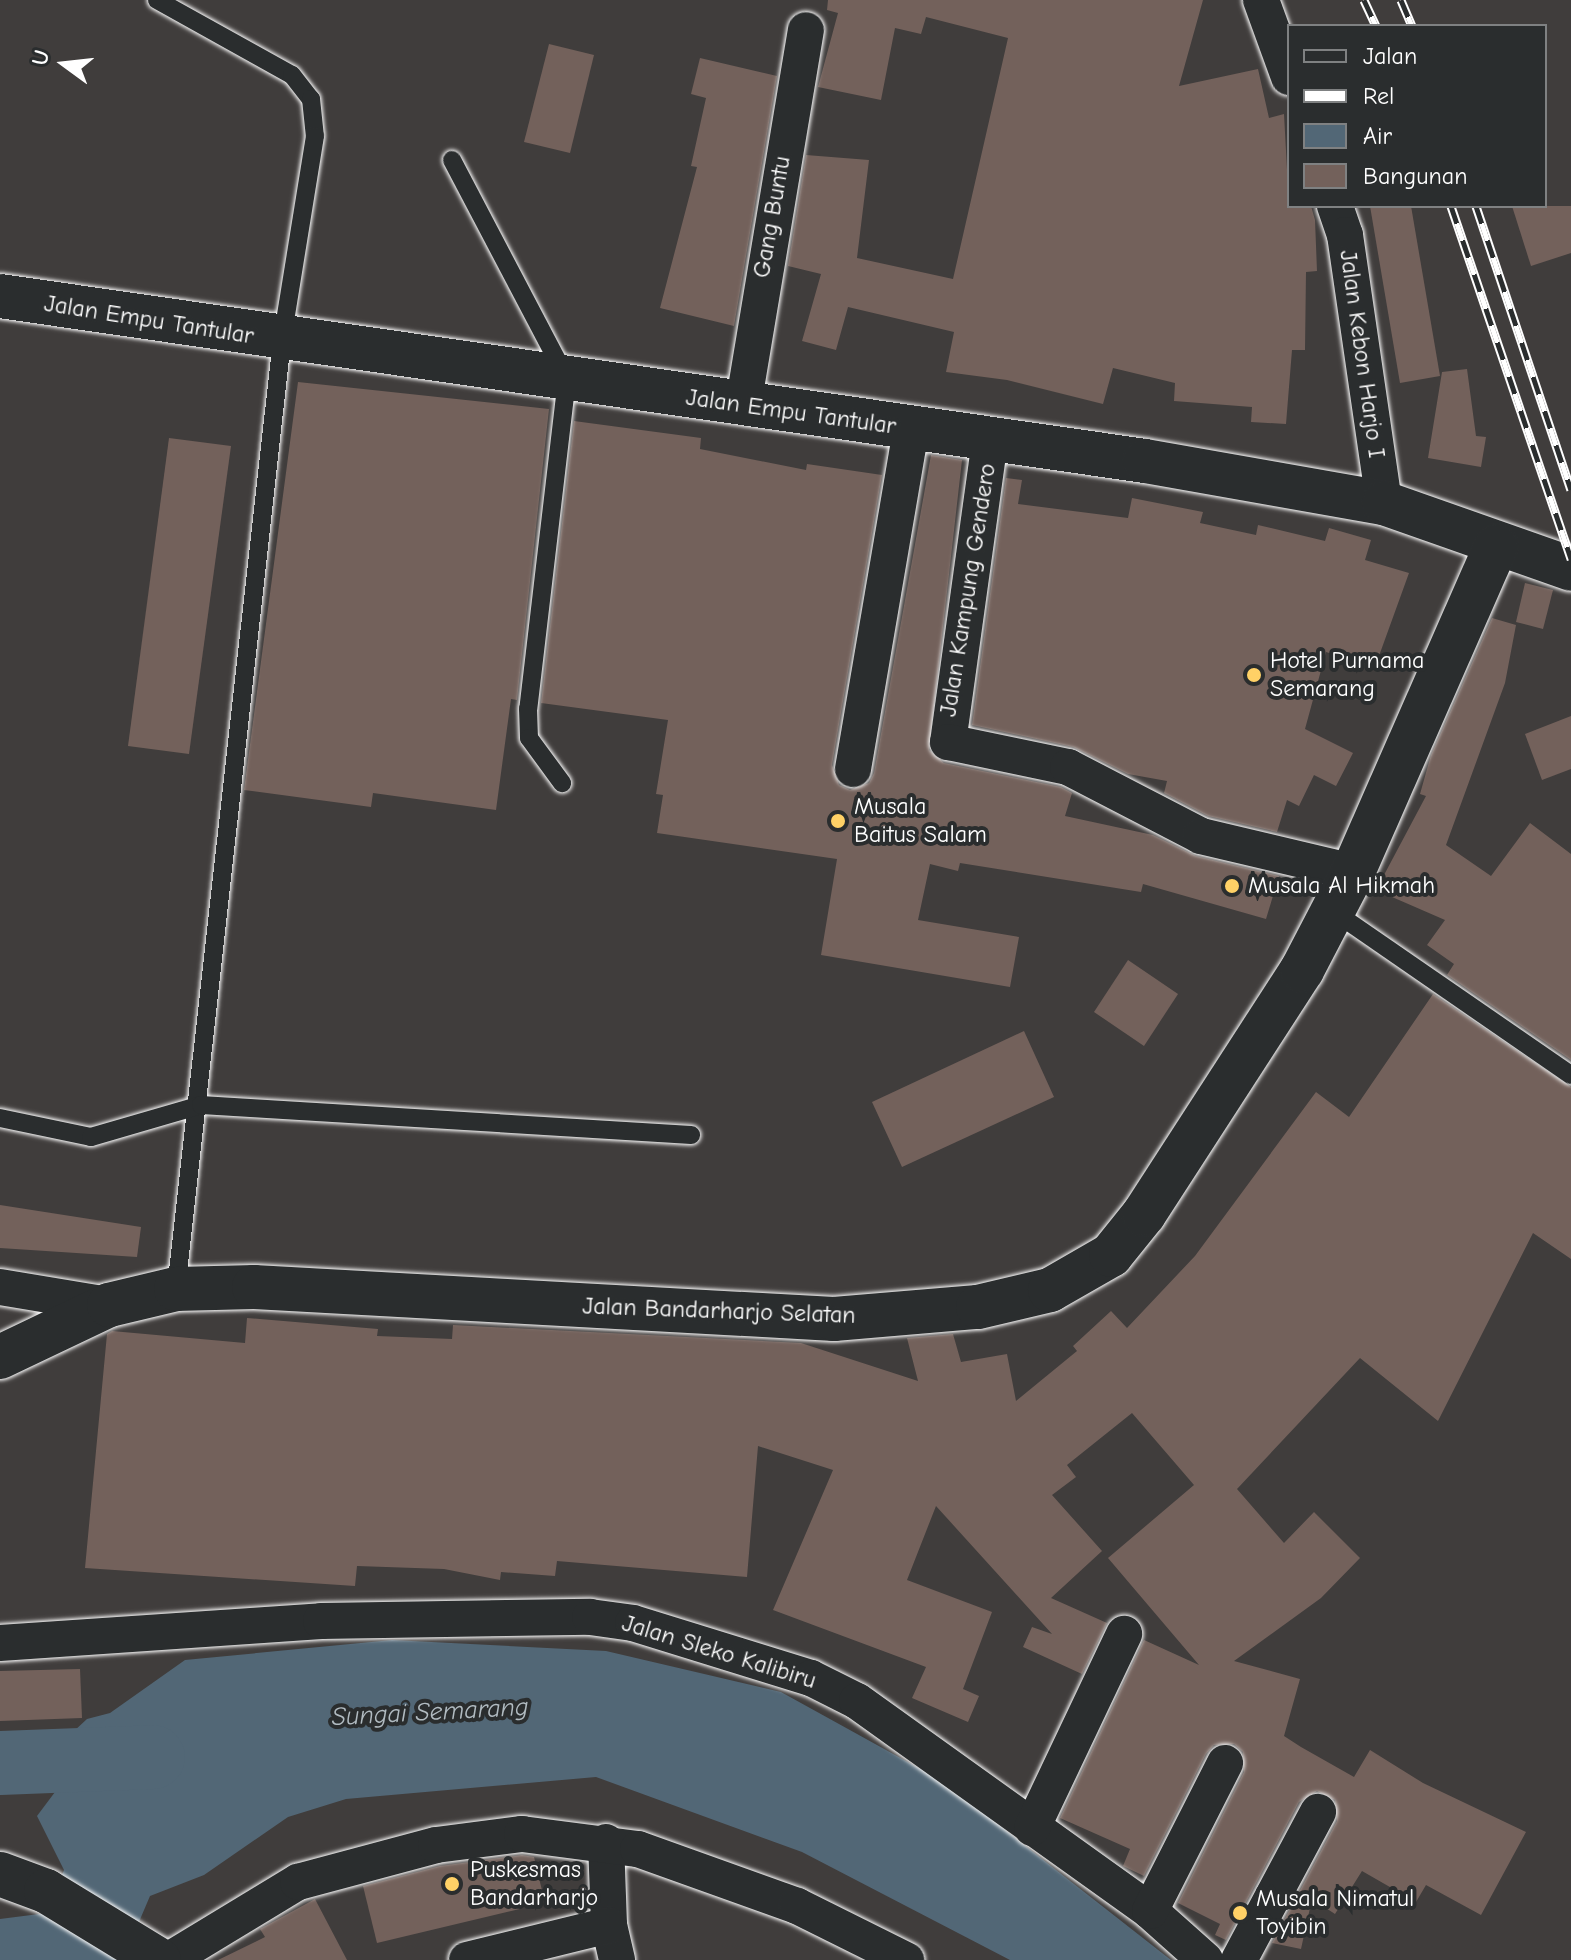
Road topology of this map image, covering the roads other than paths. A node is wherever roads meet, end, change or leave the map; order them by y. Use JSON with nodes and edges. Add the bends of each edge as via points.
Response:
{"nodes":[{"id":1,"x":157,"y":0,"type":"edge"},
{"id":2,"x":1261,"y":0,"type":"edge"},
{"id":3,"x":806,"y":30,"type":"dead end"},
{"id":4,"x":1287,"y":72,"type":"edge"},
{"id":5,"x":452,"y":160,"type":"dead end"},
{"id":6,"x":1336,"y":208,"type":"edge"},
{"id":7,"x":0,"y":296,"type":"edge"},
{"id":8,"x":282,"y":340,"type":"junction"},
{"id":9,"x":567,"y":379,"type":"junction"},
{"id":10,"x":743,"y":406,"type":"junction"},
{"id":11,"x":911,"y":429,"type":"junction"},
{"id":12,"x":990,"y":440,"type":"junction"},
{"id":13,"x":1384,"y":503,"type":"junction"},
{"id":14,"x":1496,"y":546,"type":"junction"},
{"id":15,"x":1571,"y":569,"type":"edge"},
{"id":16,"x":853,"y":769,"type":"dead end"},
{"id":17,"x":562,"y":783,"type":"dead end"},
{"id":18,"x":1353,"y":872,"type":"junction"},
{"id":19,"x":1333,"y":911,"type":"junction"},
{"id":20,"x":1571,"y":1075,"type":"edge"},
{"id":21,"x":201,"y":1105,"type":"junction"},
{"id":22,"x":0,"y":1118,"type":"edge"},
{"id":23,"x":691,"y":1135,"type":"dead end"},
{"id":24,"x":0,"y":1287,"type":"edge"},
{"id":25,"x":176,"y":1289,"type":"junction"},
{"id":26,"x":109,"y":1305,"type":"junction"},
{"id":27,"x":0,"y":1357,"type":"edge"},
{"id":28,"x":1124,"y":1634,"type":"dead end"},
{"id":29,"x":0,"y":1643,"type":"edge"},
{"id":30,"x":1225,"y":1763,"type":"dead end"},
{"id":31,"x":1318,"y":1812,"type":"dead end"},
{"id":32,"x":1032,"y":1828,"type":"junction"},
{"id":33,"x":606,"y":1842,"type":"junction"},
{"id":34,"x":0,"y":1874,"type":"edge"},
{"id":35,"x":1150,"y":1911,"type":"junction"},
{"id":36,"x":609,"y":1925,"type":"junction"},
{"id":37,"x":158,"y":1956,"type":"edge"},
{"id":38,"x":467,"y":1960,"type":"edge"},
{"id":39,"x":617,"y":1960,"type":"edge"},
{"id":40,"x":906,"y":1960,"type":"edge"},
{"id":41,"x":1205,"y":1960,"type":"edge"},
{"id":42,"x":1239,"y":1960,"type":"edge"}],
"edges":[{"from":1,"to":8,"type":"lane","via":[[292,75],[311,99],[315,136]]},
{"from":2,"to":4,"type":"street"},
{"from":3,"to":10,"type":"street","name":"Gang Buntu"},
{"from":5,"to":9,"type":"lane"},
{"from":6,"to":13,"type":"street","name":"Jalan Kebon Harjo I","via":[[1345,235]]},
{"from":7,"to":8,"type":"street","name":"Jalan Empu Tantular"},
{"from":8,"to":9,"type":"street","name":"Jalan Empu Tantular"},
{"from":8,"to":21,"type":"lane"},
{"from":9,"to":10,"type":"street","name":"Jalan Empu Tantular"},
{"from":9,"to":17,"type":"lane","via":[[528,709],[529,738]]},
{"from":10,"to":11,"type":"street","name":"Jalan Empu Tantular"},
{"from":11,"to":12,"type":"street","name":"Jalan Empu Tantular"},
{"from":11,"to":16,"type":"street"},
{"from":12,"to":13,"type":"street","name":"Jalan Empu Tantular"},
{"from":12,"to":18,"type":"street","name":"Jalan Kampung Gendero","via":[[948,742],[1056,763],[1189,831]]},
{"from":13,"to":14,"type":"street","name":"Jalan Empu Tantular"},
{"from":14,"to":15,"type":"street","name":"Jalan Empu Tantular"},
{"from":14,"to":18,"type":"street","name":"Jalan Bandarharjo Selatan"},
{"from":18,"to":19,"type":"street","name":"Jalan Bandarharjo Selatan"},
{"from":19,"to":20,"type":"lane"},
{"from":19,"to":25,"type":"street","name":"Jalan Bandarharjo Selatan","via":[[1302,970],[1144,1214],[1111,1255],[1050,1290],[978,1307],[834,1319],[254,1287]]},
{"from":21,"to":22,"type":"lane","via":[[91,1137]]},
{"from":21,"to":23,"type":"lane"},
{"from":21,"to":25,"type":"lane"},
{"from":24,"to":26,"type":"street"},
{"from":25,"to":26,"type":"street","name":"Jalan Bandarharjo Selatan"},
{"from":26,"to":27,"type":"street","name":"Jalan Bandarharjo Selatan"},
{"from":28,"to":32,"type":"street"},
{"from":29,"to":32,"type":"street","name":"Jalan Sleko Kalibiru","via":[[321,1621],[611,1618],[829,1685]]},
{"from":30,"to":35,"type":"street"},
{"from":31,"to":42,"type":"street"},
{"from":32,"to":35,"type":"street","name":"Jalan Sleko Kalibiru"},
{"from":33,"to":36,"type":"street"},
{"from":33,"to":37,"type":"street","via":[[522,1834],[352,1865],[298,1882]]},
{"from":33,"to":40,"type":"street","via":[[797,1906]]},
{"from":34,"to":37,"type":"street","via":[[46,1891]]},
{"from":35,"to":41,"type":"street","name":"Jalan Sleko Kalibiru"},
{"from":36,"to":38,"type":"street"},
{"from":36,"to":39,"type":"street"}]}
